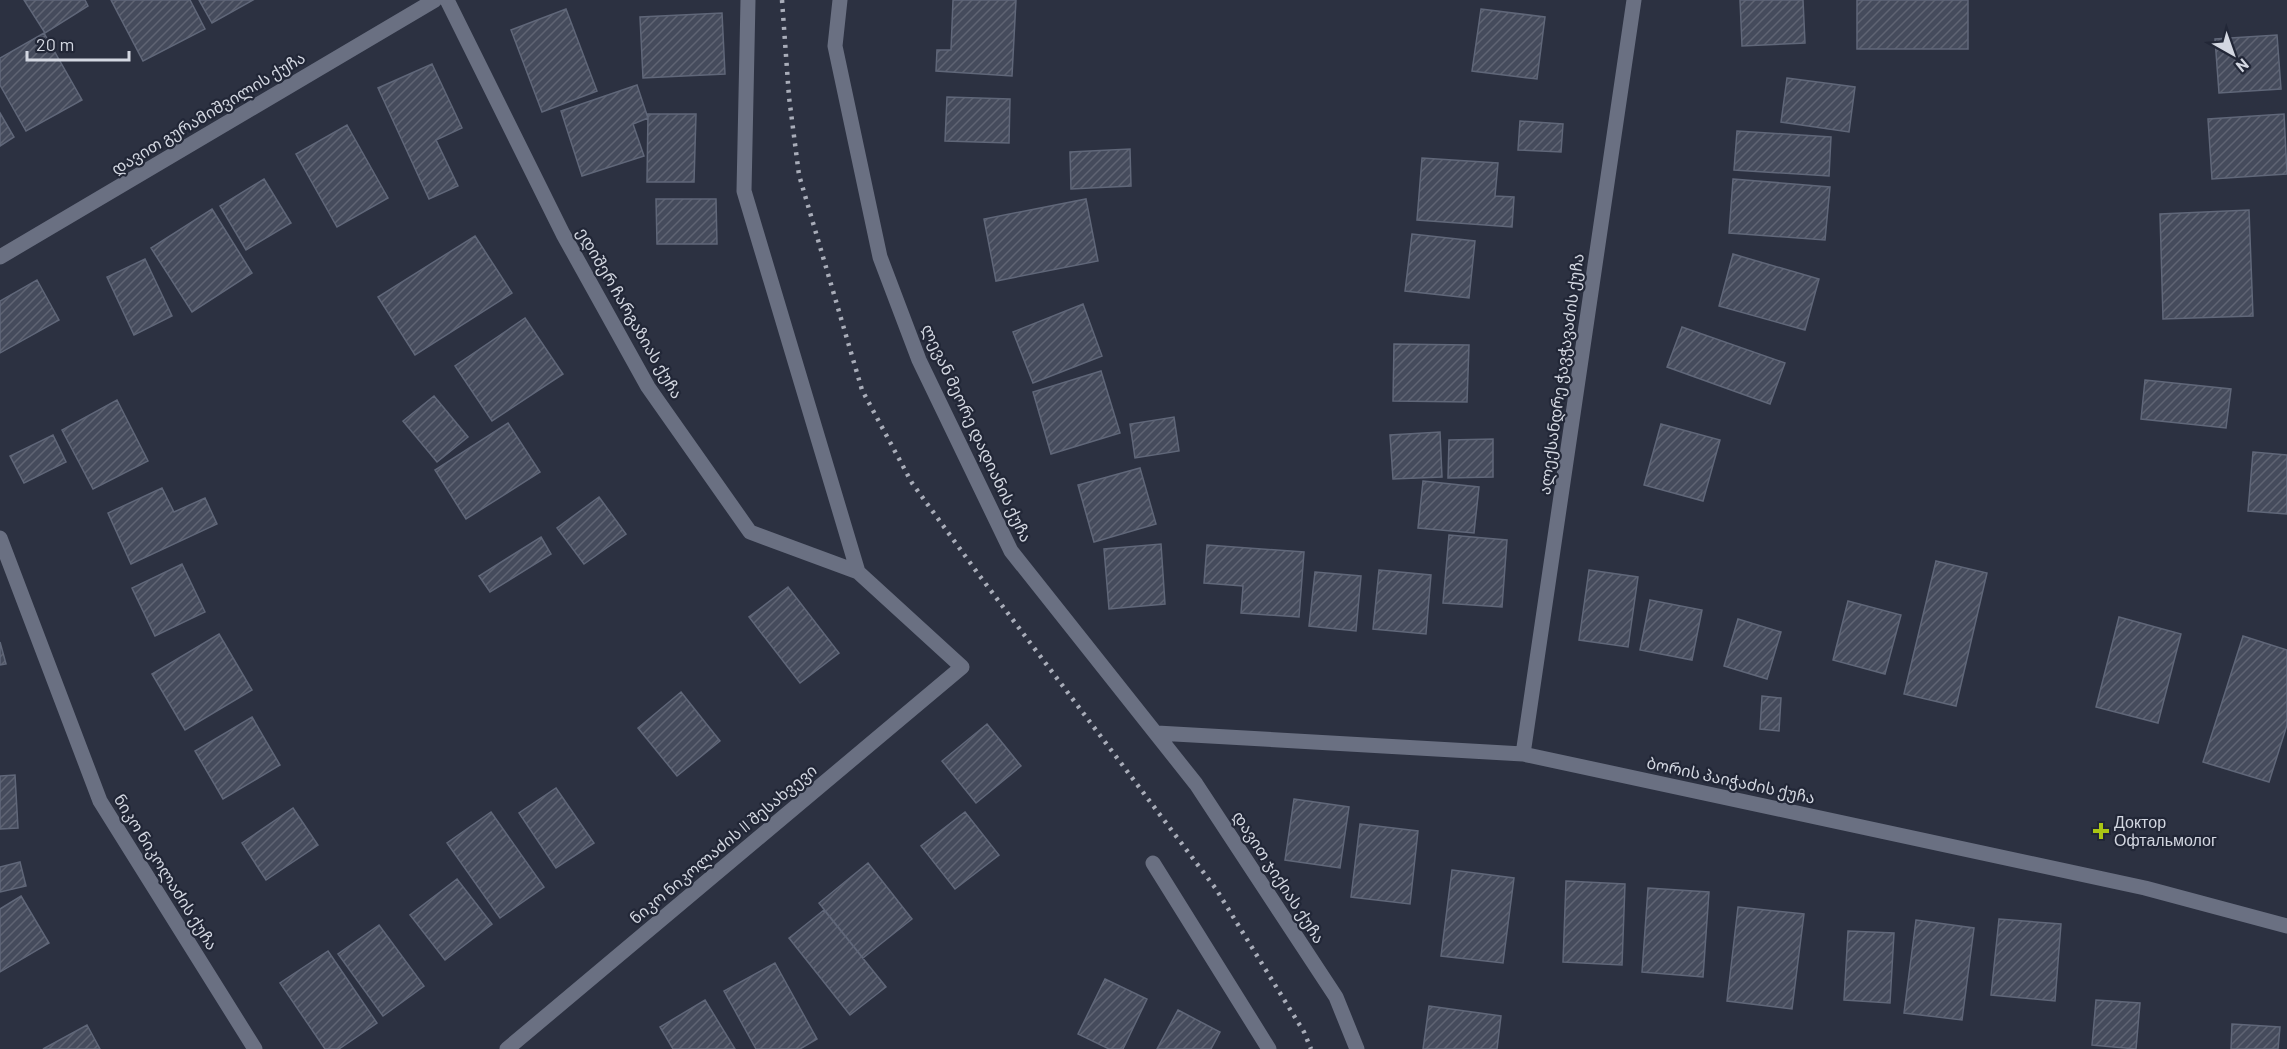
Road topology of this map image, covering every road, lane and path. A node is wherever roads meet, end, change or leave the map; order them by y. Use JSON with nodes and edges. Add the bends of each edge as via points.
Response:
{"nodes":[{"id":1,"x":435,"y":0,"type":"edge"},
{"id":2,"x":447,"y":0,"type":"edge"},
{"id":3,"x":748,"y":0,"type":"edge"},
{"id":4,"x":840,"y":0,"type":"edge"},
{"id":5,"x":1634,"y":0,"type":"edge"},
{"id":6,"x":0,"y":257,"type":"edge"},
{"id":7,"x":0,"y":538,"type":"edge"},
{"id":8,"x":858,"y":572,"type":"junction"},
{"id":9,"x":962,"y":667,"type":"joint"},
{"id":10,"x":1157,"y":733,"type":"junction"},
{"id":11,"x":1523,"y":754,"type":"junction"},
{"id":12,"x":1153,"y":863,"type":"dead end"},
{"id":13,"x":2287,"y":926,"type":"edge"},
{"id":14,"x":255,"y":1049,"type":"edge"},
{"id":15,"x":507,"y":1049,"type":"edge"},
{"id":16,"x":1269,"y":1049,"type":"edge"},
{"id":17,"x":1357,"y":1049,"type":"edge"}],
"edges":[{"from":1,"to":6,"type":"street","name":"დავით გურამიშვილის ქუჩა"},
{"from":2,"to":8,"type":"street","name":"ედიშერ ჩარგაზიას ქუჩა","via":[[564,234],[648,387],[750,532]]},
{"from":3,"to":8,"type":"street","via":[[744,190]]},
{"from":4,"to":10,"type":"street","name":"ლევან მეორე დადიანის ქუჩა","via":[[835,46],[880,257],[919,360],[1011,551]]},
{"from":5,"to":11,"type":"street","name":"ალექსანდრე ჭავჭავაძის ქუჩა"},
{"from":7,"to":14,"type":"street","name":"ნიკო ნიკოლაძის ქუჩა","via":[[100,801]]},
{"from":8,"to":9,"type":"street","name":"ედიშერ ჩარგაზიას ქუჩა"},
{"from":9,"to":15,"type":"street","name":"ნიკო ნიკოლაძის II შესახვევი"},
{"from":10,"to":11,"type":"street","name":"ბორის პაიჭაძის ქუჩა"},
{"from":10,"to":17,"type":"street","name":"დავით ჯიქიას ქუჩა","via":[[1196,784],[1336,997]]},
{"from":11,"to":13,"type":"street","name":"ბორის პაიჭაძის ქუჩა","via":[[2145,888]]},
{"from":12,"to":16,"type":"street"}]}
